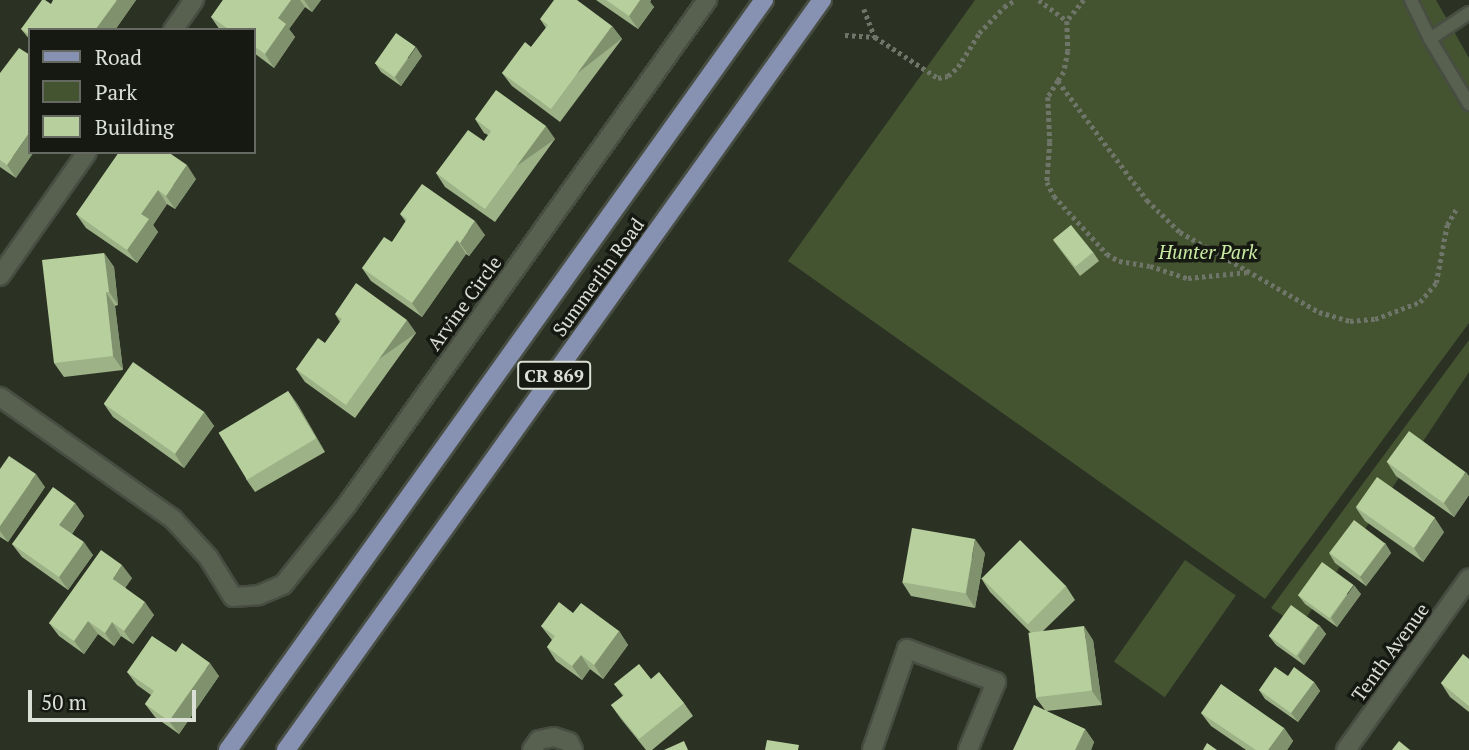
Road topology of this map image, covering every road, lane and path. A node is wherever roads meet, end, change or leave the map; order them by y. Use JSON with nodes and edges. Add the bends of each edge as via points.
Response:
{"nodes":[{"id":1,"x":194,"y":0,"type":"edge"},
{"id":2,"x":706,"y":0,"type":"edge"},
{"id":3,"x":764,"y":0,"type":"edge"},
{"id":4,"x":822,"y":0,"type":"edge"},
{"id":5,"x":1015,"y":0,"type":"edge"},
{"id":6,"x":1039,"y":0,"type":"edge"},
{"id":7,"x":1084,"y":0,"type":"edge"},
{"id":8,"x":1411,"y":0,"type":"edge"},
{"id":9,"x":864,"y":9,"type":"dead end"},
{"id":10,"x":1469,"y":13,"type":"edge"},
{"id":11,"x":1068,"y":21,"type":"junction"},
{"id":12,"x":174,"y":28,"type":"edge"},
{"id":13,"x":845,"y":35,"type":"dead end"},
{"id":14,"x":874,"y":37,"type":"junction"},
{"id":15,"x":1430,"y":39,"type":"junction"},
{"id":16,"x":1058,"y":81,"type":"junction"},
{"id":17,"x":1469,"y":104,"type":"edge"},
{"id":18,"x":86,"y":154,"type":"edge"},
{"id":19,"x":1457,"y":208,"type":"dead end"},
{"id":20,"x":1249,"y":272,"type":"junction"},
{"id":21,"x":0,"y":276,"type":"edge"},
{"id":22,"x":0,"y":397,"type":"edge"},
{"id":23,"x":1469,"y":578,"type":"edge"},
{"id":24,"x":228,"y":750,"type":"edge"},
{"id":25,"x":286,"y":750,"type":"edge"},
{"id":26,"x":532,"y":750,"type":"edge"},
{"id":27,"x":573,"y":750,"type":"edge"},
{"id":28,"x":872,"y":750,"type":"edge"},
{"id":29,"x":968,"y":750,"type":"edge"},
{"id":30,"x":1346,"y":750,"type":"edge"}],
"edges":[{"from":1,"to":12,"type":"street"},
{"from":2,"to":22,"type":"street","name":"Arvine Circle","via":[[317,544],[283,584],[259,596],[233,597],[208,557],[173,519]]},
{"from":3,"to":24,"type":"main road","name":"Summerlin Road","number":"CR 869"},
{"from":4,"to":25,"type":"main road","name":"Summerlin Road","number":"CR 869"},
{"from":5,"to":14,"type":"path","via":[[979,33],[948,76],[939,78]]},
{"from":6,"to":11,"type":"path"},
{"from":7,"to":11,"type":"path"},
{"from":8,"to":15,"type":"lane"},
{"from":9,"to":14,"type":"path"},
{"from":10,"to":15,"type":"lane"},
{"from":11,"to":16,"type":"path","via":[[1068,51]]},
{"from":13,"to":14,"type":"path"},
{"from":15,"to":17,"type":"lane"},
{"from":16,"to":20,"type":"path","via":[[1147,200],[1180,232]]},
{"from":16,"to":20,"type":"path","via":[[1048,97],[1047,182],[1054,196],[1107,254],[1188,278]]},
{"from":18,"to":21,"type":"street"},
{"from":19,"to":20,"type":"path","via":[[1447,225],[1436,283],[1420,302],[1375,318],[1350,321],[1319,312]]},
{"from":23,"to":30,"type":"street","name":"Tenth Avenue"},
{"from":26,"to":27,"type":"street","via":[[538,740],[554,737],[569,743]]},
{"from":28,"to":29,"type":"street","via":[[907,649],[996,682]]}]}
